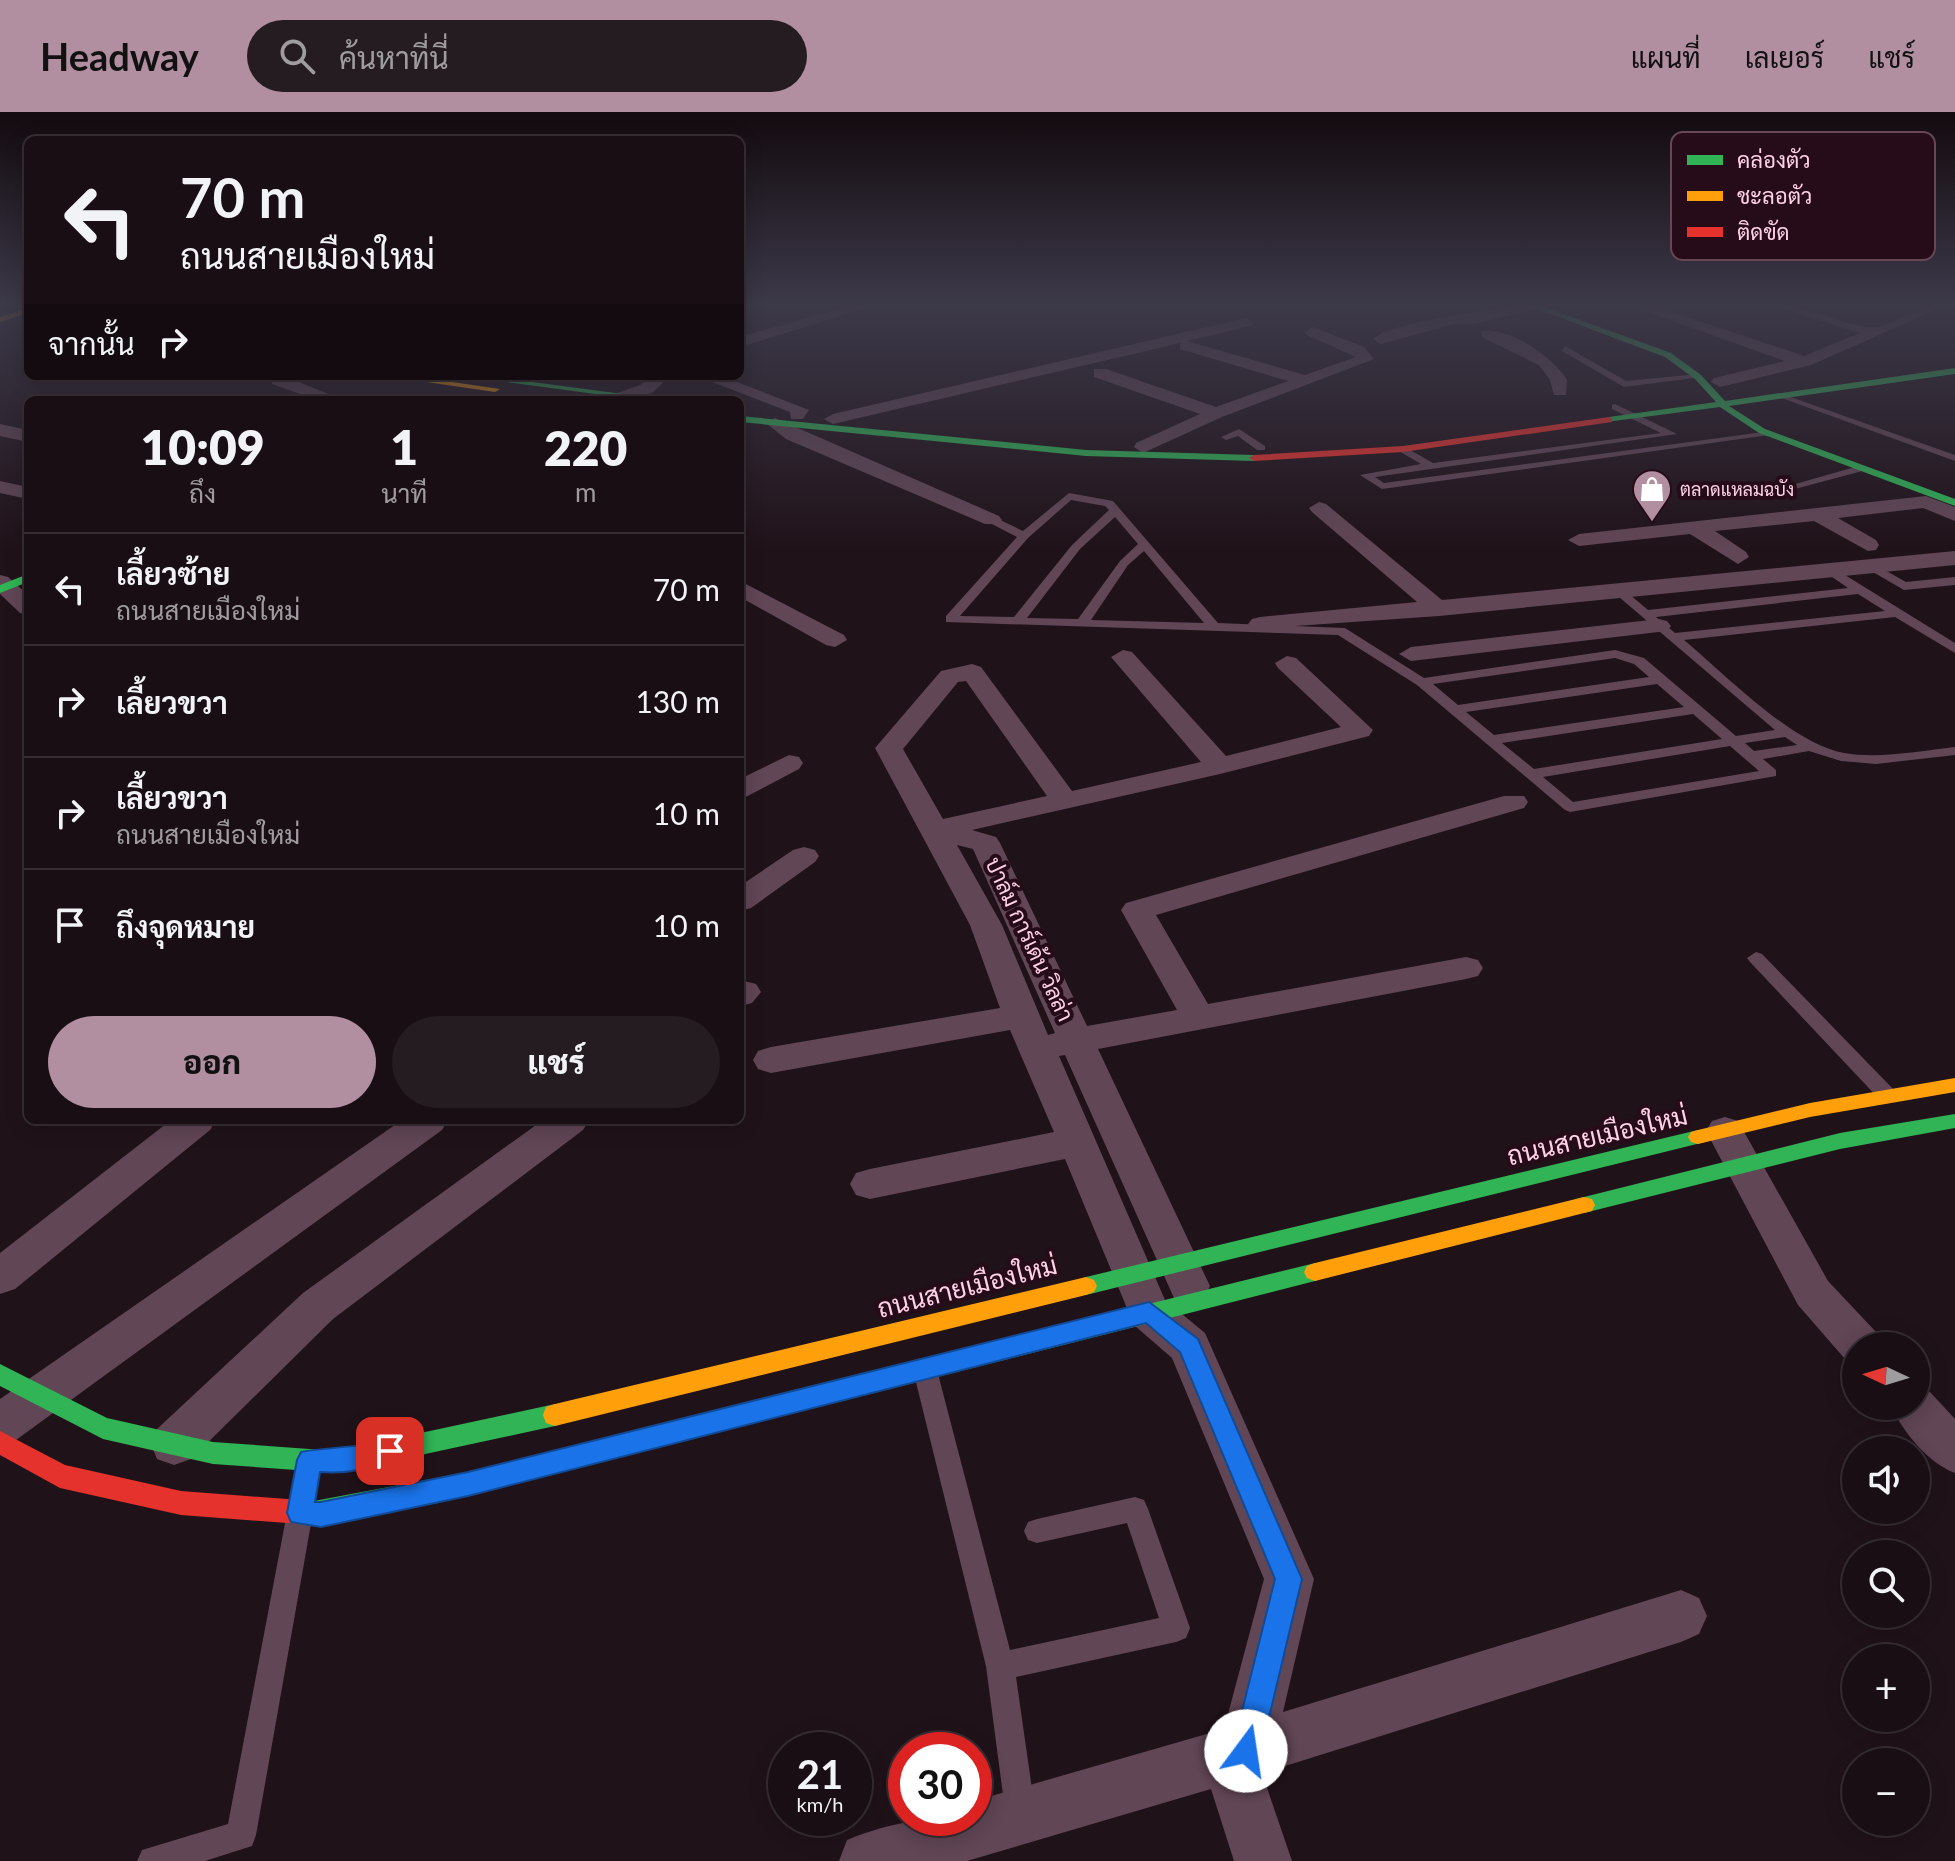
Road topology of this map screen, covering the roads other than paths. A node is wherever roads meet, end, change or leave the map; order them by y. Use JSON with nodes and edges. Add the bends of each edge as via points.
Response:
{"nodes":[{"id":1,"x":294,"y":386,"type":"edge"},
{"id":2,"x":466,"y":386,"type":"edge"},
{"id":3,"x":536,"y":386,"type":"edge"},
{"id":4,"x":650,"y":386,"type":"edge"},
{"id":5,"x":732,"y":386,"type":"edge"},
{"id":6,"x":977,"y":386,"type":"edge"},
{"id":7,"x":1137,"y":386,"type":"edge"},
{"id":8,"x":1293,"y":386,"type":"edge"},
{"id":9,"x":1561,"y":386,"type":"edge"},
{"id":10,"x":1711,"y":386,"type":"edge"},
{"id":11,"x":1716,"y":386,"type":"edge"},
{"id":12,"x":1745,"y":386,"type":"edge"},
{"id":13,"x":1783,"y":386,"type":"edge"},
{"id":14,"x":1850,"y":386,"type":"edge"},
{"id":15,"x":1560,"y":391,"type":"dead end"},
{"id":16,"x":1724,"y":394,"type":"junction"},
{"id":17,"x":1782,"y":395,"type":"junction"},
{"id":18,"x":323,"y":396,"type":"edge"},
{"id":19,"x":549,"y":396,"type":"edge"},
{"id":20,"x":611,"y":396,"type":"edge"},
{"id":21,"x":622,"y":396,"type":"edge"},
{"id":22,"x":1615,"y":407,"type":"junction"},
{"id":23,"x":744,"y":409,"type":"edge"},
{"id":24,"x":1216,"y":413,"type":"junction"},
{"id":25,"x":797,"y":415,"type":"junction"},
{"id":26,"x":1633,"y":416,"type":"junction"},
{"id":27,"x":744,"y":419,"type":"edge"},
{"id":28,"x":833,"y":419,"type":"junction"},
{"id":29,"x":775,"y":423,"type":"junction"},
{"id":30,"x":0,"y":430,"type":"edge"},
{"id":31,"x":1771,"y":434,"type":"junction"},
{"id":32,"x":24,"y":435,"type":"edge"},
{"id":33,"x":1226,"y":437,"type":"dead end"},
{"id":34,"x":1143,"y":447,"type":"junction"},
{"id":35,"x":1261,"y":448,"type":"junction"},
{"id":36,"x":1403,"y":449,"type":"junction"},
{"id":37,"x":1955,"y":458,"type":"edge"},
{"id":38,"x":1431,"y":466,"type":"junction"},
{"id":39,"x":1862,"y":468,"type":"junction"},
{"id":40,"x":0,"y":487,"type":"edge"},
{"id":41,"x":1776,"y":491,"type":"dead end"},
{"id":42,"x":24,"y":492,"type":"edge"},
{"id":43,"x":1955,"y":493,"type":"edge"},
{"id":44,"x":1955,"y":503,"type":"edge"},
{"id":45,"x":1319,"y":508,"type":"dead end"},
{"id":46,"x":1115,"y":511,"type":"junction"},
{"id":47,"x":1955,"y":515,"type":"edge"},
{"id":48,"x":1821,"y":516,"type":"junction"},
{"id":49,"x":992,"y":520,"type":"joint"},
{"id":50,"x":1697,"y":529,"type":"junction"},
{"id":51,"x":1024,"y":536,"type":"junction"},
{"id":52,"x":1955,"y":537,"type":"edge"},
{"id":53,"x":1144,"y":545,"type":"junction"},
{"id":54,"x":1869,"y":556,"type":"junction"},
{"id":55,"x":1738,"y":557,"type":"junction"},
{"id":56,"x":1955,"y":558,"type":"edge"},
{"id":57,"x":24,"y":569,"type":"edge"},
{"id":58,"x":1828,"y":570,"type":"junction"},
{"id":59,"x":1514,"y":577,"type":"dead end"},
{"id":60,"x":1618,"y":577,"type":"junction"},
{"id":61,"x":1955,"y":581,"type":"edge"},
{"id":62,"x":7,"y":583,"type":"edge"},
{"id":63,"x":744,"y":590,"type":"edge"},
{"id":64,"x":1861,"y":590,"type":"junction"},
{"id":65,"x":24,"y":603,"type":"edge"},
{"id":66,"x":1439,"y":609,"type":"junction"},
{"id":67,"x":1897,"y":613,"type":"junction"},
{"id":68,"x":1018,"y":621,"type":"junction"},
{"id":69,"x":1082,"y":623,"type":"junction"},
{"id":70,"x":1260,"y":624,"type":"dead end"},
{"id":71,"x":1659,"y":626,"type":"junction"},
{"id":72,"x":1214,"y":627,"type":"junction"},
{"id":73,"x":835,"y":640,"type":"dead end"},
{"id":74,"x":1955,"y":649,"type":"edge"},
{"id":75,"x":1411,"y":654,"type":"dead end"},
{"id":76,"x":1123,"y":657,"type":"dead end"},
{"id":77,"x":1287,"y":663,"type":"dead end"},
{"id":78,"x":1661,"y":679,"type":"junction"},
{"id":79,"x":1422,"y":682,"type":"junction"},
{"id":80,"x":1696,"y":709,"type":"junction"},
{"id":81,"x":1455,"y":710,"type":"junction"},
{"id":82,"x":1789,"y":732,"type":"junction"},
{"id":83,"x":1491,"y":740,"type":"junction"},
{"id":84,"x":1733,"y":741,"type":"junction"},
{"id":85,"x":1810,"y":747,"type":"junction"},
{"id":86,"x":1955,"y":751,"type":"edge"},
{"id":87,"x":1752,"y":756,"type":"junction"},
{"id":88,"x":744,"y":766,"type":"edge"},
{"id":89,"x":1220,"y":766,"type":"junction"},
{"id":90,"x":1531,"y":774,"type":"junction"},
{"id":91,"x":744,"y":787,"type":"edge"},
{"id":92,"x":1064,"y":800,"type":"junction"},
{"id":93,"x":1514,"y":802,"type":"dead end"},
{"id":94,"x":935,"y":830,"type":"junction"},
{"id":95,"x":804,"y":856,"type":"dead end"},
{"id":96,"x":744,"y":898,"type":"edge"},
{"id":97,"x":1756,"y":958,"type":"dead end"},
{"id":98,"x":1466,"y":968,"type":"dead end"},
{"id":99,"x":1020,"y":1016,"type":"junction"},
{"id":100,"x":1198,"y":1017,"type":"junction"},
{"id":101,"x":1077,"y":1039,"type":"junction"},
{"id":102,"x":1038,"y":1049,"type":"junction"},
{"id":103,"x":771,"y":1060,"type":"dead end"},
{"id":104,"x":1955,"y":1085,"type":"edge"},
{"id":105,"x":1889,"y":1097,"type":"junction"},
{"id":106,"x":192,"y":1124,"type":"edge"},
{"id":107,"x":423,"y":1124,"type":"edge"},
{"id":108,"x":565,"y":1124,"type":"edge"},
{"id":109,"x":1948,"y":1130,"type":"edge"},
{"id":110,"x":1076,"y":1142,"type":"junction"},
{"id":111,"x":1735,"y":1148,"type":"junction"},
{"id":112,"x":870,"y":1184,"type":"dead end"},
{"id":113,"x":1133,"y":1273,"type":"junction"},
{"id":114,"x":0,"y":1277,"type":"edge"},
{"id":115,"x":1188,"y":1303,"type":"junction"},
{"id":116,"x":1149,"y":1312,"type":"junction"},
{"id":117,"x":1848,"y":1332,"type":"edge"},
{"id":118,"x":924,"y":1368,"type":"junction"},
{"id":119,"x":0,"y":1374,"type":"edge"},
{"id":120,"x":39,"y":1395,"type":"junction"},
{"id":121,"x":1926,"y":1420,"type":"edge"},
{"id":122,"x":0,"y":1425,"type":"edge"},
{"id":123,"x":0,"y":1442,"type":"edge"},
{"id":124,"x":174,"y":1444,"type":"junction"},
{"id":125,"x":1955,"y":1452,"type":"edge"},
{"id":126,"x":310,"y":1460,"type":"junction"},
{"id":127,"x":300,"y":1513,"type":"junction"},
{"id":128,"x":1037,"y":1531,"type":"dead end"},
{"id":129,"x":1681,"y":1616,"type":"dead end"},
{"id":130,"x":1000,"y":1666,"type":"junction"},
{"id":131,"x":1246,"y":1751,"type":"junction"},
{"id":132,"x":1020,"y":1817,"type":"junction"},
{"id":133,"x":153,"y":1861,"type":"edge"},
{"id":134,"x":868,"y":1861,"type":"edge"},
{"id":135,"x":1263,"y":1861,"type":"edge"}],
"edges":[{"from":1,"to":18,"type":"street"},
{"from":2,"to":19,"type":"street"},
{"from":3,"to":20,"type":"street"},
{"from":4,"to":21,"type":"street"},
{"from":5,"to":25,"type":"street","via":[[800,410]]},
{"from":6,"to":28,"type":"street"},
{"from":7,"to":24,"type":"street"},
{"from":8,"to":24,"type":"street"},
{"from":9,"to":15,"type":"street"},
{"from":10,"to":16,"type":"street"},
{"from":11,"to":16,"type":"street"},
{"from":12,"to":16,"type":"street"},
{"from":13,"to":16,"type":"street"},
{"from":14,"to":17,"type":"street"},
{"from":16,"to":17,"type":"street"},
{"from":16,"to":22,"type":"street"},
{"from":16,"to":26,"type":"street"},
{"from":16,"to":31,"type":"street","via":[[1738,418]]},
{"from":16,"to":43,"type":"street","via":[[1780,428]]},
{"from":17,"to":37,"type":"lane"},
{"from":22,"to":26,"type":"lane"},
{"from":22,"to":35,"type":"street","via":[[1390,439]]},
{"from":23,"to":25,"type":"street"},
{"from":24,"to":34,"type":"street"},
{"from":25,"to":28,"type":"street"},
{"from":26,"to":36,"type":"street"},
{"from":26,"to":38,"type":"lane","via":[[1672,434]]},
{"from":27,"to":29,"type":"street"},
{"from":28,"to":34,"type":"street"},
{"from":29,"to":36,"type":"street","via":[[1159,457],[1267,458]]},
{"from":29,"to":49,"type":"street"},
{"from":30,"to":32,"type":"street"},
{"from":31,"to":38,"type":"lane","via":[[1382,486],[1365,475]]},
{"from":31,"to":39,"type":"street"},
{"from":33,"to":35,"type":"lane","via":[[1239,432]]},
{"from":34,"to":35,"type":"street"},
{"from":36,"to":38,"type":"lane"},
{"from":39,"to":41,"type":"lane"},
{"from":39,"to":44,"type":"street"},
{"from":40,"to":42,"type":"street"},
{"from":45,"to":66,"type":"street"},
{"from":46,"to":51,"type":"lane","via":[[1109,503],[1069,496]]},
{"from":46,"to":53,"type":"lane"},
{"from":46,"to":68,"type":"lane","via":[[1076,547]]},
{"from":47,"to":48,"type":"street","via":[[1926,502]]},
{"from":48,"to":50,"type":"street"},
{"from":48,"to":54,"type":"street"},
{"from":49,"to":51,"type":"lane"},
{"from":50,"to":55,"type":"street"},
{"from":50,"to":60,"type":"street","via":[[1579,540]]},
{"from":51,"to":68,"type":"lane","via":[[950,619]]},
{"from":52,"to":54,"type":"street"},
{"from":53,"to":69,"type":"lane","via":[[1124,563]]},
{"from":53,"to":72,"type":"lane"},
{"from":54,"to":55,"type":"street"},
{"from":54,"to":56,"type":"street"},
{"from":54,"to":58,"type":"street"},
{"from":54,"to":61,"type":"lane","via":[[1904,586]]},
{"from":55,"to":60,"type":"street"},
{"from":57,"to":62,"type":"street"},
{"from":58,"to":60,"type":"street"},
{"from":58,"to":64,"type":"lane"},
{"from":59,"to":60,"type":"street"},
{"from":60,"to":66,"type":"street"},
{"from":60,"to":71,"type":"lane"},
{"from":62,"to":65,"type":"street"},
{"from":63,"to":73,"type":"street"},
{"from":64,"to":67,"type":"lane"},
{"from":64,"to":71,"type":"lane"},
{"from":66,"to":70,"type":"street"},
{"from":67,"to":71,"type":"lane"},
{"from":67,"to":74,"type":"lane"},
{"from":68,"to":69,"type":"lane"},
{"from":69,"to":72,"type":"lane"},
{"from":71,"to":75,"type":"street"},
{"from":71,"to":82,"type":"lane"},
{"from":72,"to":79,"type":"lane","via":[[1341,631]]},
{"from":76,"to":89,"type":"street"},
{"from":77,"to":89,"type":"street","via":[[1360,730]]},
{"from":78,"to":79,"type":"lane","via":[[1639,661],[1615,654]]},
{"from":78,"to":80,"type":"lane"},
{"from":78,"to":81,"type":"lane"},
{"from":79,"to":81,"type":"lane"},
{"from":80,"to":83,"type":"lane"},
{"from":80,"to":84,"type":"lane"},
{"from":81,"to":83,"type":"lane"},
{"from":82,"to":84,"type":"lane"},
{"from":82,"to":85,"type":"lane"},
{"from":83,"to":90,"type":"lane"},
{"from":84,"to":87,"type":"lane"},
{"from":84,"to":90,"type":"lane"},
{"from":85,"to":86,"type":"lane","via":[[1876,760]]},
{"from":85,"to":87,"type":"lane"},
{"from":87,"to":90,"type":"lane","via":[[1771,773],[1570,807]]},
{"from":88,"to":91,"type":"street","via":[[777,758]]},
{"from":89,"to":92,"type":"street"},
{"from":92,"to":94,"type":"street"},
{"from":92,"to":94,"type":"street","via":[[972,672],[950,676],[889,748]]},
{"from":93,"to":100,"type":"street","via":[[1137,910]]},
{"from":94,"to":99,"type":"street","name":"ปาล์ม การ์เด้น วิลล่า","via":[[986,925]]},
{"from":94,"to":101,"type":"street","name":"ปาล์ม การ์เด้น วิลล่า","via":[[985,843]]},
{"from":95,"to":96,"type":"street"},
{"from":97,"to":105,"type":"lane"},
{"from":98,"to":100,"type":"street"},
{"from":99,"to":102,"type":"street","name":"ปาล์ม การ์เด้น วิลล่า"},
{"from":99,"to":103,"type":"street"},
{"from":100,"to":101,"type":"street"},
{"from":101,"to":102,"type":"street"},
{"from":101,"to":115,"type":"street","name":"ปาล์ม การ์เด้น วิลล่า"},
{"from":102,"to":110,"type":"street","name":"ปาล์ม การ์เด้น วิลล่า"},
{"from":104,"to":105,"type":"street","name":"ถนนสายเมืองใหม่"},
{"from":105,"to":111,"type":"street","name":"ถนนสายเมืองใหม่","via":[[1810,1110]]},
{"from":106,"to":114,"type":"street"},
{"from":107,"to":120,"type":"street"},
{"from":108,"to":124,"type":"street","via":[[318,1306]]},
{"from":109,"to":111,"type":"street","name":"ถนนสายเมืองใหม่"},
{"from":110,"to":112,"type":"street"},
{"from":110,"to":113,"type":"street","name":"ปาล์ม การ์เด้น วิลล่า"},
{"from":111,"to":115,"type":"street","name":"ถนนสายเมืองใหม่"},
{"from":111,"to":115,"type":"street","name":"ถนนสายเมืองใหม่"},
{"from":111,"to":117,"type":"street","via":[[1813,1293]]},
{"from":113,"to":115,"type":"street","name":"ถนนสายเมืองใหม่"},
{"from":113,"to":116,"type":"street","name":"ปาล์ม การ์เด้น วิลล่า"},
{"from":113,"to":126,"type":"street","name":"ถนนสายเมืองใหม่","via":[[469,1436],[337,1462]]},
{"from":115,"to":116,"type":"street"},
{"from":115,"to":131,"type":"street","name":"ปาล์ม การ์เด้น วิลล่า","via":[[1289,1579]]},
{"from":116,"to":118,"type":"street"},
{"from":118,"to":127,"type":"street","via":[[468,1484],[321,1514]]},
{"from":118,"to":130,"type":"lane"},
{"from":119,"to":120,"type":"street","name":"ถนนสายเมืองใหม่"},
{"from":120,"to":122,"type":"street"},
{"from":120,"to":124,"type":"street","name":"ถนนสายเมืองใหม่","via":[[103,1428]]},
{"from":121,"to":125,"type":"street"},
{"from":123,"to":127,"type":"street","via":[[60,1476],[181,1503]]},
{"from":124,"to":126,"type":"street","name":"ถนนสายเมืองใหม่","via":[[213,1453]]},
{"from":126,"to":127,"type":"lane"},
{"from":127,"to":133,"type":"lane","via":[[241,1835]]},
{"from":128,"to":130,"type":"lane","via":[[1135,1509],[1176,1628]]},
{"from":129,"to":131,"type":"street"},
{"from":130,"to":132,"type":"lane"},
{"from":131,"to":132,"type":"street"},
{"from":131,"to":135,"type":"street","name":"ปาล์ม การ์เด้น วิลล่า","via":[[1238,1785]]},
{"from":132,"to":134,"type":"street"}]}
